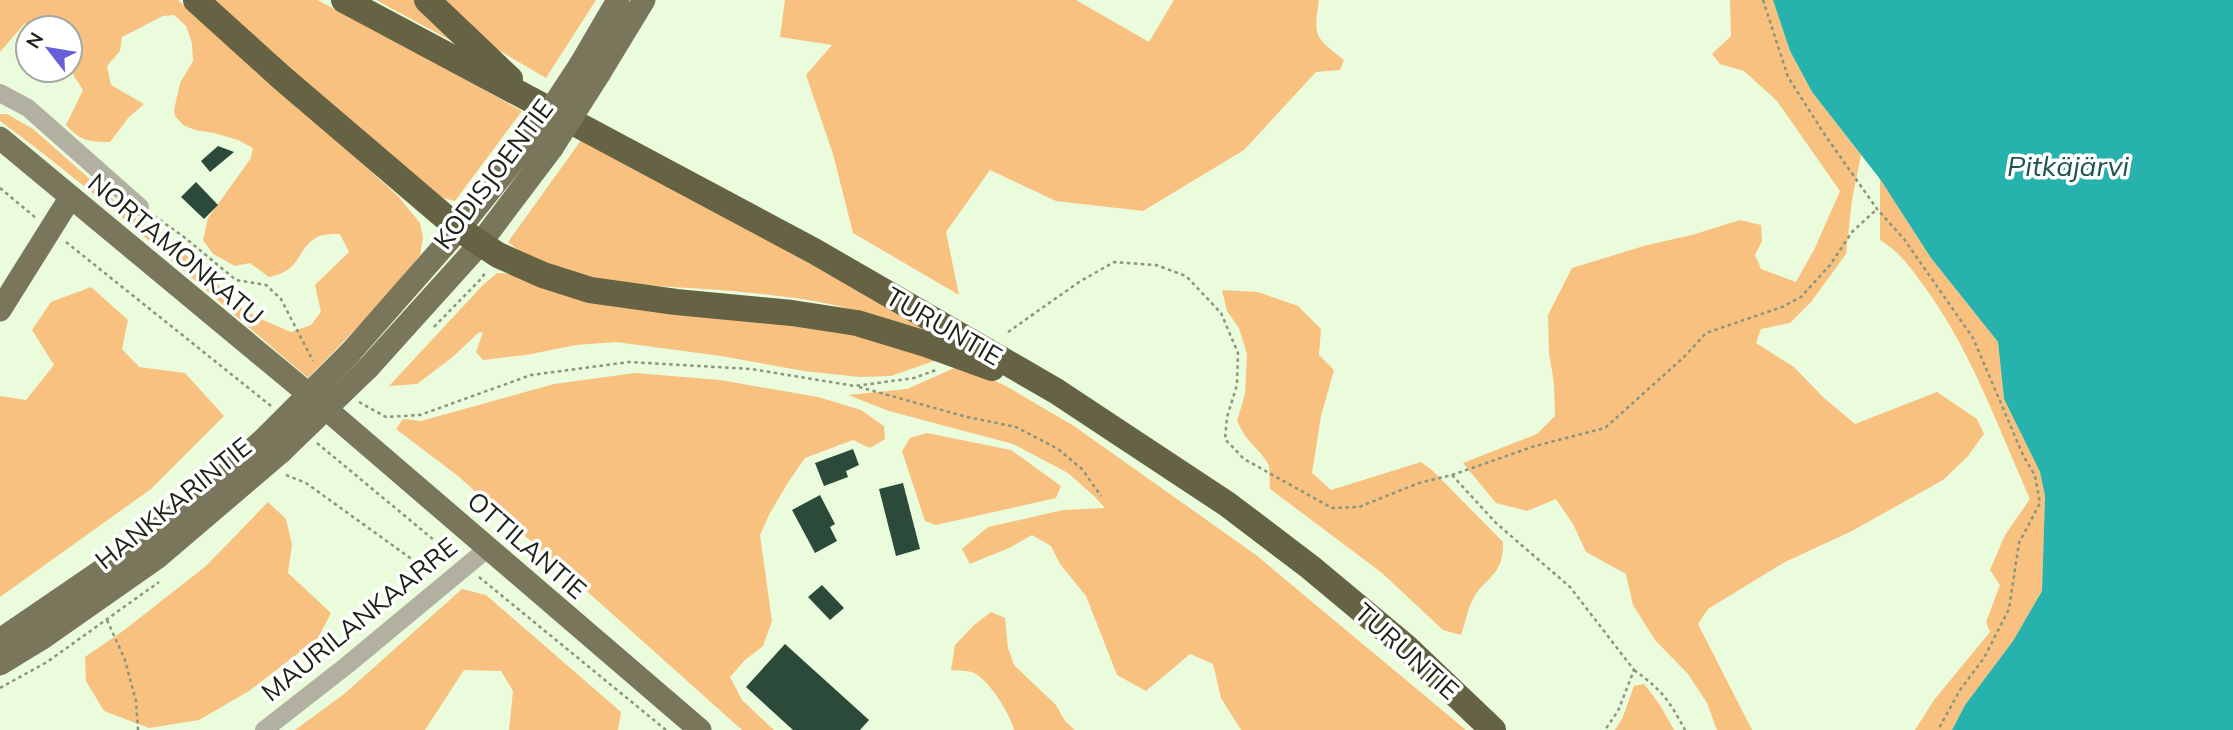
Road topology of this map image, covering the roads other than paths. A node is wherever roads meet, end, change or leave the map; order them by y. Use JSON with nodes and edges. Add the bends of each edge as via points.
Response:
{"nodes":[{"id":1,"x":196,"y":0,"type":"edge"},
{"id":2,"x":344,"y":0,"type":"edge"},
{"id":3,"x":427,"y":0,"type":"edge"},
{"id":4,"x":618,"y":0,"type":"edge"},
{"id":5,"x":644,"y":0,"type":"edge"},
{"id":6,"x":590,"y":70,"type":"junction"},
{"id":7,"x":0,"y":93,"type":"edge"},
{"id":8,"x":531,"y":99,"type":"junction"},
{"id":9,"x":0,"y":138,"type":"edge"},
{"id":10,"x":70,"y":198,"type":"junction"},
{"id":11,"x":139,"y":206,"type":"road end"},
{"id":12,"x":479,"y":243,"type":"junction"},
{"id":13,"x":0,"y":310,"type":"edge"},
{"id":14,"x":350,"y":353,"type":"joint"},
{"id":15,"x":368,"y":368,"type":"joint"},
{"id":16,"x":1056,"y":391,"type":"junction"},
{"id":17,"x":318,"y":402,"type":"joint"},
{"id":18,"x":276,"y":454,"type":"junction"},
{"id":19,"x":487,"y":549,"type":"junction"},
{"id":20,"x":0,"y":640,"type":"edge"},
{"id":21,"x":0,"y":664,"type":"edge"},
{"id":22,"x":264,"y":730,"type":"edge"},
{"id":23,"x":700,"y":730,"type":"edge"},
{"id":24,"x":1493,"y":730,"type":"edge"}],
"edges":[{"from":1,"to":12,"type":"highway"},
{"from":2,"to":8,"type":"highway","name":"TURUNTIE"},
{"from":3,"to":8,"type":"highway"},
{"from":4,"to":6,"type":"main road","name":"KODISJOENTIE"},
{"from":5,"to":6,"type":"main road","name":"KODISJOENTIE"},
{"from":6,"to":12,"type":"main road","name":"KODISJOENTIE","bridge":true},
{"from":7,"to":11,"type":"street","via":[[28,108]]},
{"from":8,"to":16,"type":"highway","name":"TURUNTIE","via":[[814,251]]},
{"from":9,"to":10,"type":"main road","name":"NORTAMONKATU"},
{"from":10,"to":13,"type":"main road"},
{"from":10,"to":17,"type":"main road","name":"NORTAMONKATU"},
{"from":12,"to":14,"type":"main road","name":"KODISJOENTIE"},
{"from":12,"to":15,"type":"main road","name":"KODISJOENTIE"},
{"from":12,"to":16,"type":"highway","via":[[543,275],[590,290],[857,323]]},
{"from":14,"to":18,"type":"main road","name":"HANKKARINTIE","bridge":true},
{"from":15,"to":18,"type":"main road","name":"HANKKARINTIE","bridge":true},
{"from":16,"to":24,"type":"highway","name":"TURUNTIE","via":[[1227,504],[1301,560],[1406,647]]},
{"from":17,"to":19,"type":"main road","name":"OTTILANTIE"},
{"from":18,"to":20,"type":"main road","name":"HANKKARINTIE","via":[[221,478],[139,545]]},
{"from":18,"to":21,"type":"main road","name":"HANKKARINTIE","via":[[158,557]]},
{"from":19,"to":22,"type":"street","name":"MAURILANKAARRE"},
{"from":19,"to":23,"type":"main road","name":"OTTILANTIE"}]}
